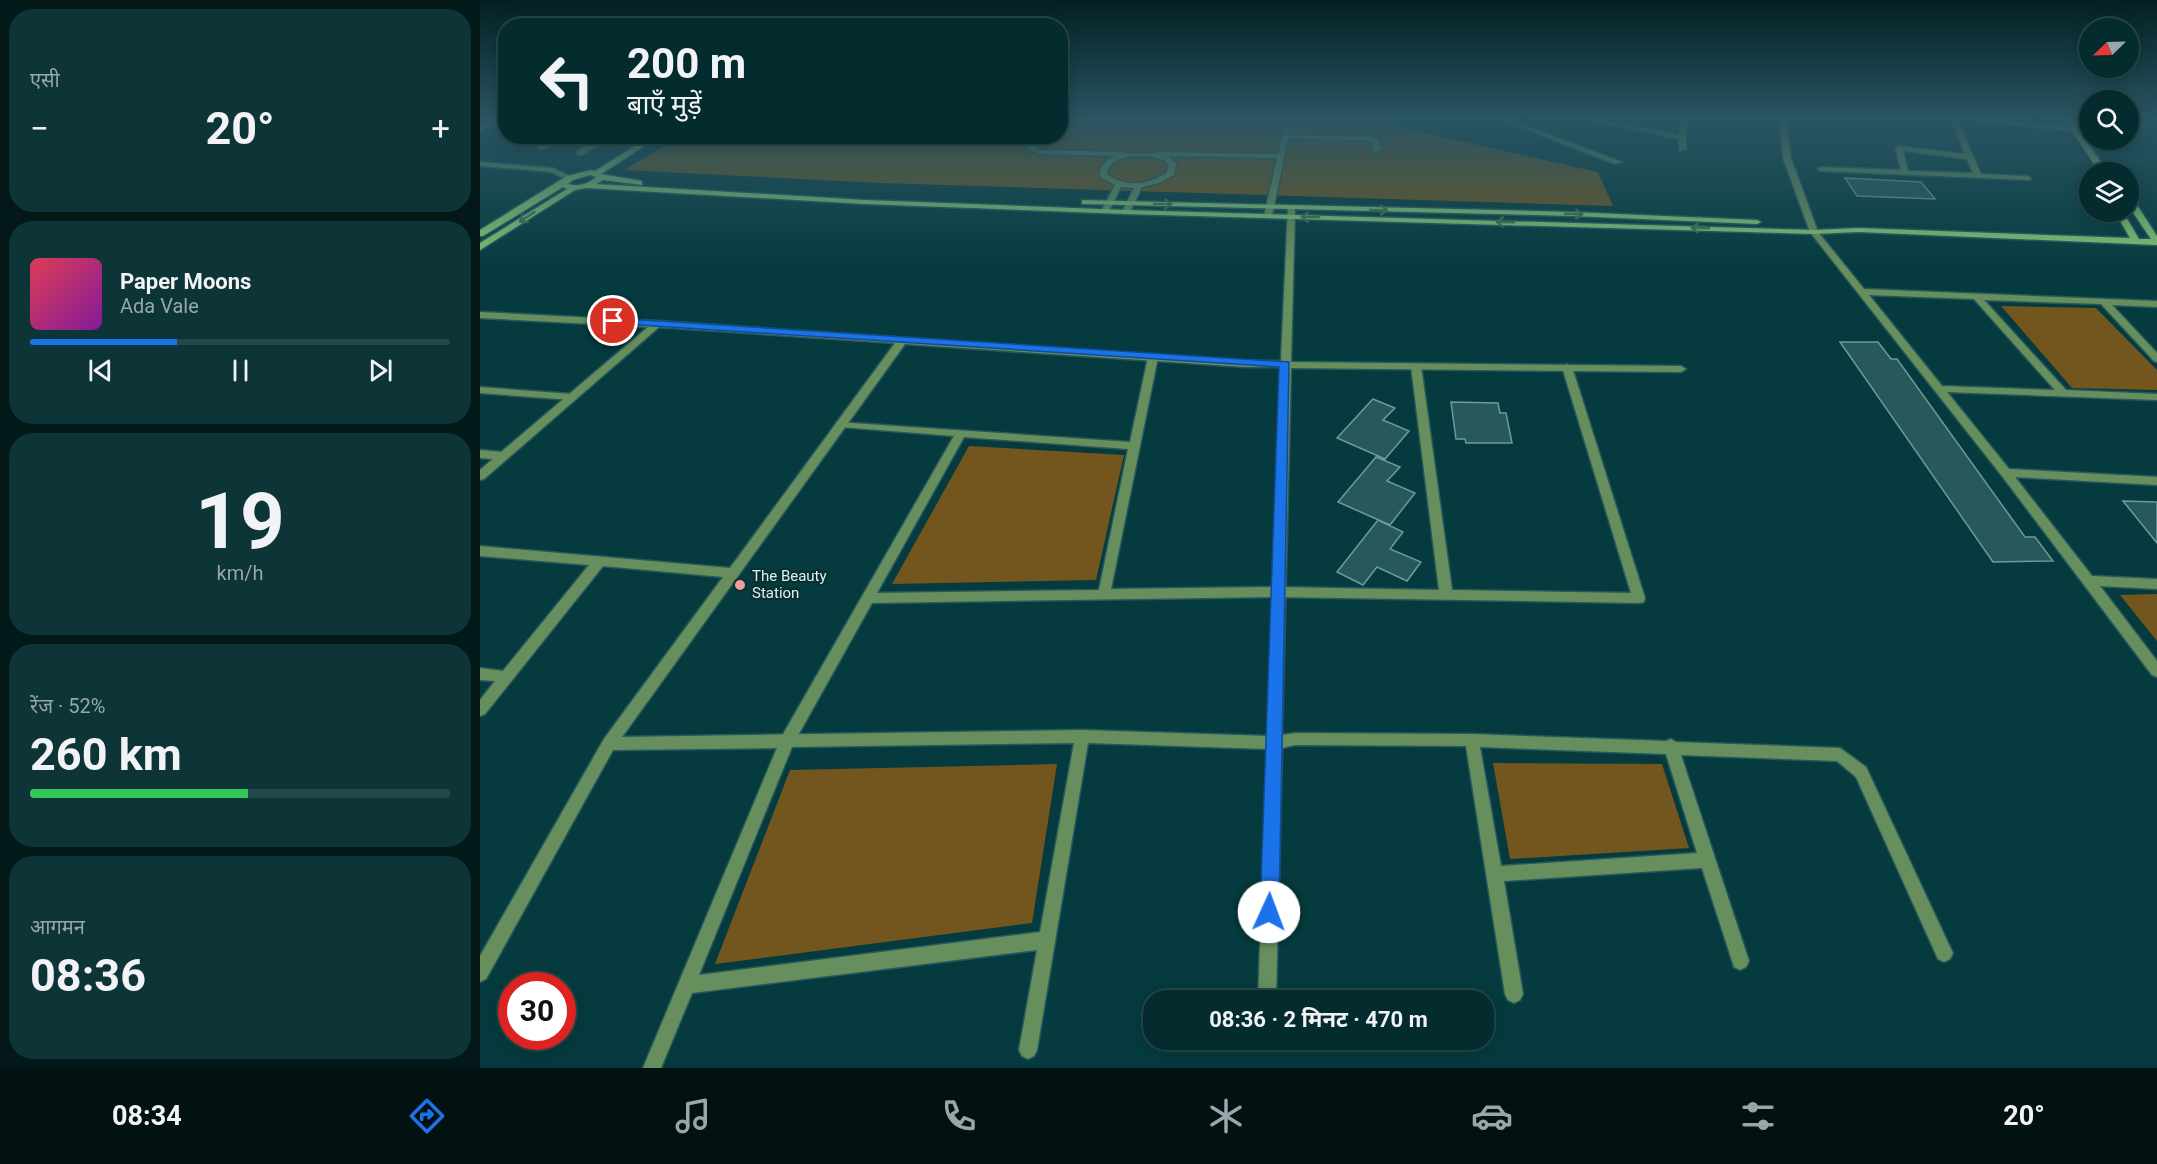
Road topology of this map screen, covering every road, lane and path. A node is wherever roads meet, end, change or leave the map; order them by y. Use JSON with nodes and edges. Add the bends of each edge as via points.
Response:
{"nodes":[{"id":1,"x":540,"y":169,"type":"edge"},
{"id":2,"x":592,"y":169,"type":"edge"},
{"id":3,"x":608,"y":169,"type":"edge"},
{"id":4,"x":1104,"y":169,"type":"edge"},
{"id":5,"x":1172,"y":169,"type":"edge"},
{"id":6,"x":1277,"y":169,"type":"edge"},
{"id":7,"x":1791,"y":169,"type":"edge"},
{"id":8,"x":1821,"y":169,"type":"dead end"},
{"id":9,"x":1904,"y":169,"type":"edge"},
{"id":10,"x":1975,"y":169,"type":"edge"},
{"id":11,"x":585,"y":173,"type":"junction"},
{"id":12,"x":1905,"y":173,"type":"junction"},
{"id":13,"x":599,"y":175,"type":"junction"},
{"id":14,"x":1978,"y":176,"type":"junction"},
{"id":15,"x":2027,"y":178,"type":"dead end"},
{"id":16,"x":566,"y":181,"type":"junction"},
{"id":17,"x":1119,"y":184,"type":"junction"},
{"id":18,"x":1139,"y":185,"type":"junction"},
{"id":19,"x":585,"y":186,"type":"junction"},
{"id":20,"x":573,"y":188,"type":"junction"},
{"id":21,"x":1107,"y":207,"type":"junction"},
{"id":22,"x":1128,"y":208,"type":"junction"},
{"id":23,"x":1269,"y":212,"type":"junction"},
{"id":24,"x":1290,"y":212,"type":"junction"},
{"id":25,"x":2139,"y":214,"type":"edge"},
{"id":26,"x":2125,"y":222,"type":"edge"},
{"id":27,"x":1813,"y":228,"type":"junction"},
{"id":28,"x":480,"y":234,"type":"edge"},
{"id":29,"x":2134,"y":237,"type":"junction"},
{"id":30,"x":2156,"y":238,"type":"edge"},
{"id":31,"x":480,"y":247,"type":"edge"},
{"id":32,"x":1863,"y":292,"type":"junction"},
{"id":33,"x":1977,"y":297,"type":"junction"},
{"id":34,"x":2103,"y":302,"type":"junction"},
{"id":35,"x":2157,"y":304,"type":"edge"},
{"id":36,"x":480,"y":315,"type":"edge"},
{"id":37,"x":657,"y":324,"type":"junction"},
{"id":38,"x":902,"y":341,"type":"junction"},
{"id":39,"x":1153,"y":357,"type":"junction"},
{"id":40,"x":2157,"y":359,"type":"edge"},
{"id":41,"x":1285,"y":364,"type":"junction"},
{"id":42,"x":1416,"y":366,"type":"junction"},
{"id":43,"x":1567,"y":367,"type":"junction"},
{"id":44,"x":1681,"y":369,"type":"dead end"},
{"id":45,"x":1939,"y":389,"type":"junction"},
{"id":46,"x":480,"y":390,"type":"edge"},
{"id":47,"x":2064,"y":394,"type":"junction"},
{"id":48,"x":572,"y":397,"type":"junction"},
{"id":49,"x":2157,"y":397,"type":"edge"},
{"id":50,"x":841,"y":424,"type":"junction"},
{"id":51,"x":962,"y":433,"type":"junction"},
{"id":52,"x":1135,"y":446,"type":"junction"},
{"id":53,"x":480,"y":454,"type":"edge"},
{"id":54,"x":503,"y":456,"type":"junction"},
{"id":55,"x":2006,"y":473,"type":"junction"},
{"id":56,"x":480,"y":476,"type":"edge"},
{"id":57,"x":2157,"y":481,"type":"edge"},
{"id":58,"x":480,"y":551,"type":"edge"},
{"id":59,"x":599,"y":562,"type":"junction"},
{"id":60,"x":733,"y":573,"type":"junction"},
{"id":61,"x":2088,"y":580,"type":"junction"},
{"id":62,"x":2157,"y":584,"type":"edge"},
{"id":63,"x":1278,"y":592,"type":"junction"},
{"id":64,"x":1104,"y":594,"type":"junction"},
{"id":65,"x":1446,"y":594,"type":"junction"},
{"id":66,"x":868,"y":598,"type":"junction"},
{"id":67,"x":2157,"y":672,"type":"edge"},
{"id":68,"x":480,"y":674,"type":"edge"},
{"id":69,"x":506,"y":677,"type":"junction"},
{"id":70,"x":480,"y":710,"type":"edge"},
{"id":71,"x":1082,"y":736,"type":"junction"},
{"id":72,"x":1472,"y":740,"type":"junction"},
{"id":73,"x":788,"y":741,"type":"junction"},
{"id":74,"x":1274,"y":742,"type":"junction"},
{"id":75,"x":609,"y":744,"type":"junction"},
{"id":76,"x":1671,"y":746,"type":"junction"},
{"id":77,"x":1708,"y":860,"type":"junction"},
{"id":78,"x":1495,"y":874,"type":"junction"},
{"id":79,"x":1047,"y":940,"type":"junction"},
{"id":80,"x":1944,"y":953,"type":"dead end"},
{"id":81,"x":1740,"y":962,"type":"dead end"},
{"id":82,"x":480,"y":974,"type":"edge"},
{"id":83,"x":686,"y":986,"type":"junction"},
{"id":84,"x":1267,"y":990,"type":"edge"},
{"id":85,"x":1514,"y":994,"type":"dead end"},
{"id":86,"x":1028,"y":1050,"type":"dead end"},
{"id":87,"x":652,"y":1068,"type":"edge"}],
"edges":[{"from":1,"to":16,"type":"street","via":[[554,170]]},
{"from":2,"to":11,"type":"main road"},
{"from":3,"to":13,"type":"main road"},
{"from":4,"to":17,"type":"street","via":[[1107,179]]},
{"from":5,"to":18,"type":"street","via":[[1166,178]]},
{"from":6,"to":23,"type":"street"},
{"from":7,"to":27,"type":"street"},
{"from":8,"to":12,"type":"street"},
{"from":9,"to":12,"type":"street"},
{"from":10,"to":14,"type":"street"},
{"from":11,"to":13,"type":"main road"},
{"from":11,"to":16,"type":"main road"},
{"from":12,"to":14,"type":"street"},
{"from":13,"to":19,"type":"main road"},
{"from":13,"to":21,"type":"main road","via":[[667,185]]},
{"from":14,"to":15,"type":"street"},
{"from":16,"to":20,"type":"main road"},
{"from":16,"to":28,"type":"main road"},
{"from":17,"to":18,"type":"street"},
{"from":17,"to":21,"type":"street"},
{"from":18,"to":22,"type":"street"},
{"from":19,"to":20,"type":"main road"},
{"from":19,"to":21,"type":"main road","via":[[865,202]]},
{"from":20,"to":31,"type":"main road","one_way":true},
{"from":21,"to":22,"type":"main road"},
{"from":22,"to":23,"type":"main road"},
{"from":23,"to":24,"type":"main road"},
{"from":24,"to":27,"type":"main road"},
{"from":24,"to":41,"type":"street"},
{"from":25,"to":30,"type":"main road"},
{"from":26,"to":29,"type":"main road"},
{"from":27,"to":29,"type":"main road"},
{"from":27,"to":32,"type":"street"},
{"from":29,"to":30,"type":"main road"},
{"from":32,"to":33,"type":"street"},
{"from":32,"to":45,"type":"street"},
{"from":33,"to":34,"type":"street"},
{"from":33,"to":47,"type":"street"},
{"from":34,"to":35,"type":"street"},
{"from":34,"to":40,"type":"street"},
{"from":36,"to":37,"type":"street"},
{"from":37,"to":38,"type":"street"},
{"from":37,"to":48,"type":"street"},
{"from":38,"to":39,"type":"street"},
{"from":38,"to":50,"type":"street"},
{"from":39,"to":41,"type":"street"},
{"from":39,"to":52,"type":"street"},
{"from":41,"to":42,"type":"street"},
{"from":41,"to":63,"type":"street"},
{"from":42,"to":43,"type":"street"},
{"from":42,"to":65,"type":"street"},
{"from":43,"to":44,"type":"street"},
{"from":43,"to":65,"type":"street","via":[[1639,598]]},
{"from":45,"to":47,"type":"street"},
{"from":45,"to":55,"type":"street"},
{"from":46,"to":48,"type":"street"},
{"from":47,"to":49,"type":"street"},
{"from":48,"to":54,"type":"street"},
{"from":50,"to":51,"type":"street"},
{"from":50,"to":60,"type":"street"},
{"from":51,"to":52,"type":"street"},
{"from":51,"to":66,"type":"street"},
{"from":52,"to":64,"type":"street"},
{"from":53,"to":54,"type":"street"},
{"from":54,"to":56,"type":"street"},
{"from":55,"to":57,"type":"street"},
{"from":55,"to":61,"type":"street"},
{"from":58,"to":59,"type":"street"},
{"from":59,"to":60,"type":"street"},
{"from":59,"to":69,"type":"street"},
{"from":60,"to":75,"type":"street"},
{"from":61,"to":62,"type":"street"},
{"from":61,"to":67,"type":"street"},
{"from":63,"to":64,"type":"street"},
{"from":63,"to":65,"type":"street"},
{"from":63,"to":74,"type":"street"},
{"from":64,"to":66,"type":"street"},
{"from":66,"to":73,"type":"street"},
{"from":68,"to":69,"type":"street"},
{"from":69,"to":70,"type":"street"},
{"from":71,"to":73,"type":"street"},
{"from":71,"to":74,"type":"street"},
{"from":71,"to":79,"type":"street"},
{"from":72,"to":74,"type":"street"},
{"from":72,"to":76,"type":"street"},
{"from":72,"to":78,"type":"street"},
{"from":73,"to":75,"type":"street"},
{"from":73,"to":83,"type":"street"},
{"from":74,"to":84,"type":"street"},
{"from":75,"to":82,"type":"street"},
{"from":76,"to":77,"type":"street"},
{"from":76,"to":80,"type":"street","via":[[1840,755],[1861,772]]},
{"from":77,"to":78,"type":"street"},
{"from":77,"to":81,"type":"street"},
{"from":78,"to":85,"type":"street"},
{"from":79,"to":83,"type":"street"},
{"from":79,"to":86,"type":"street"},
{"from":83,"to":87,"type":"street"}]}
